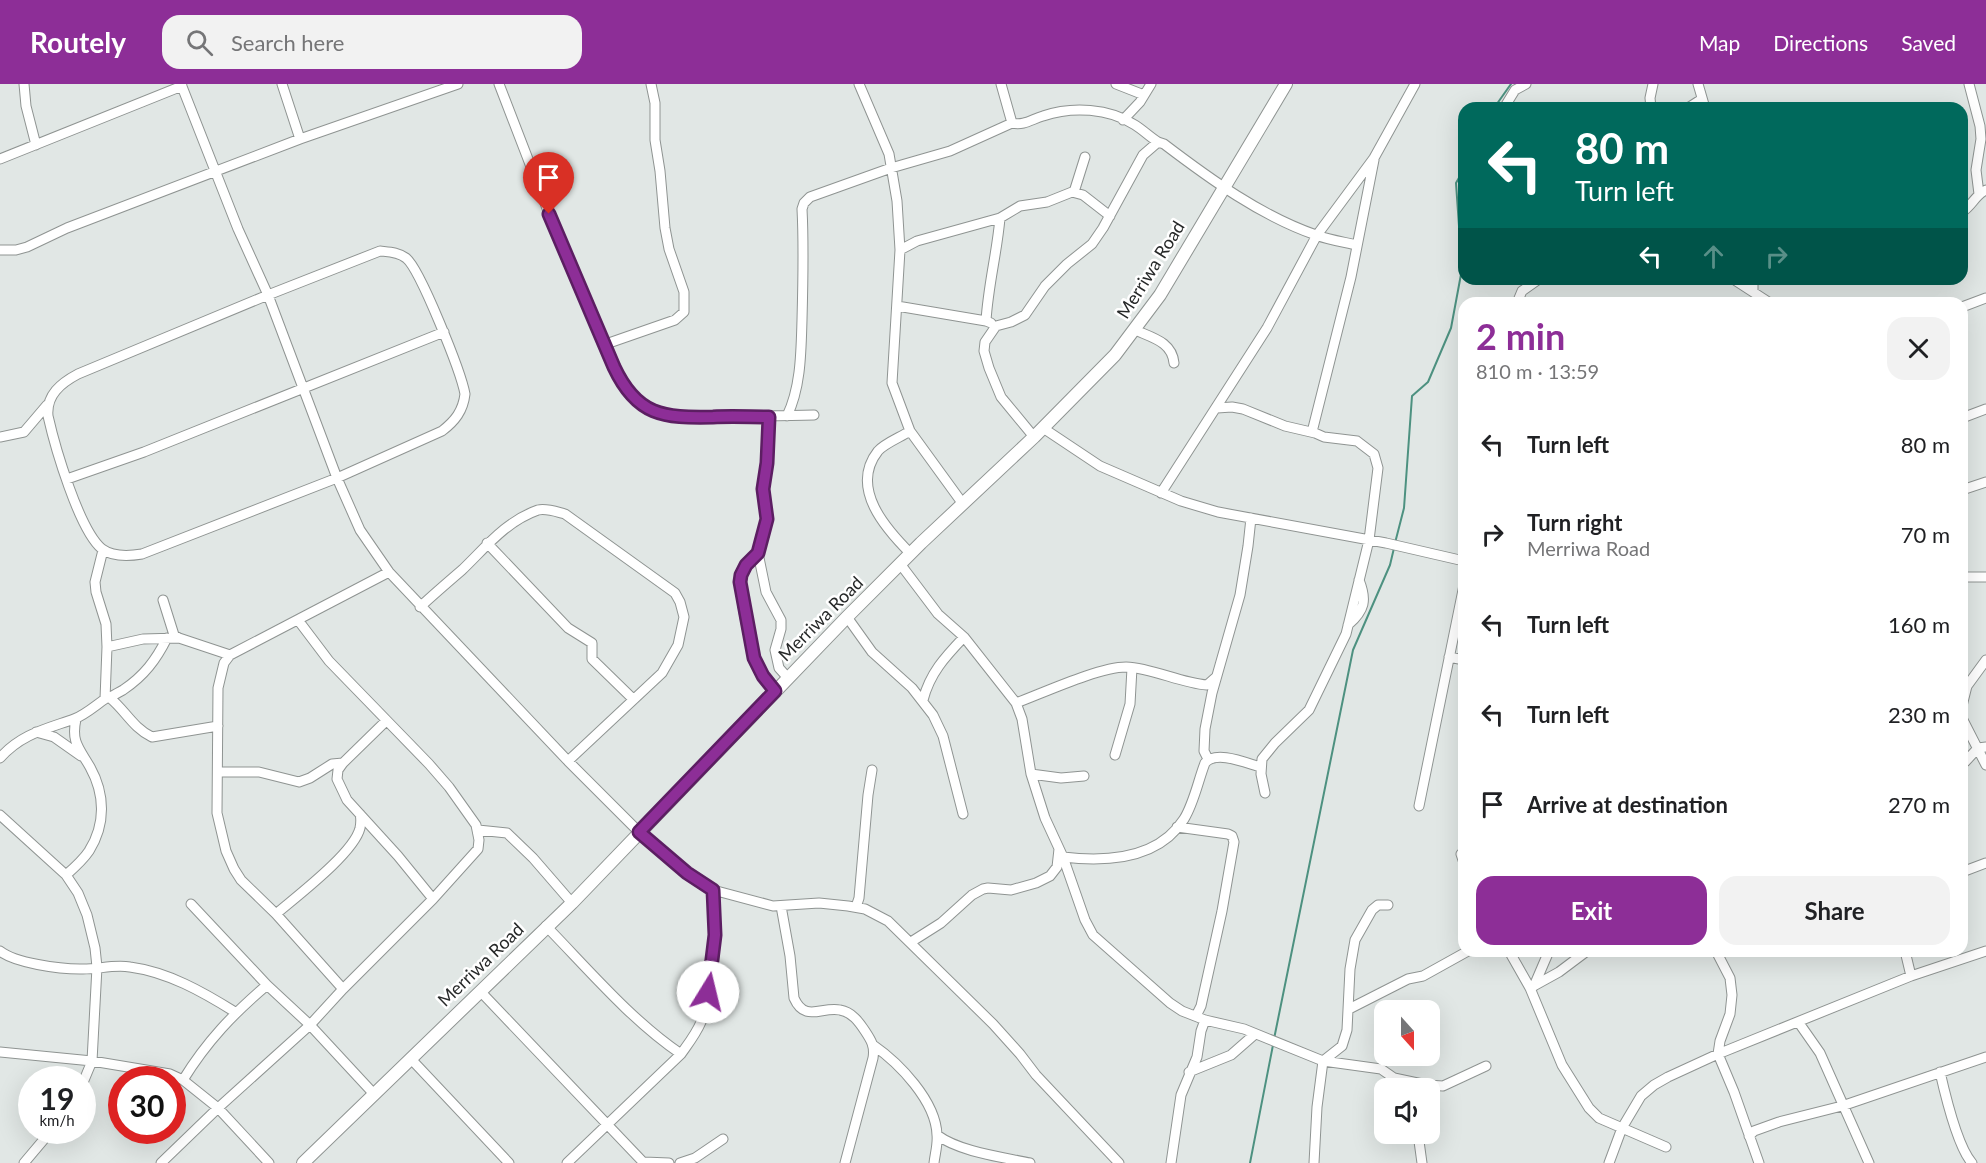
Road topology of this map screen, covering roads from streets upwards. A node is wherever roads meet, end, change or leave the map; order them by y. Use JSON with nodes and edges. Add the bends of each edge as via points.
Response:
{"nodes":[{"id":1,"x":24,"y":84,"type":"edge"},
{"id":2,"x":282,"y":84,"type":"edge"},
{"id":3,"x":458,"y":84,"type":"edge"},
{"id":4,"x":499,"y":84,"type":"edge"},
{"id":5,"x":651,"y":84,"type":"edge"},
{"id":6,"x":859,"y":84,"type":"edge"},
{"id":7,"x":1001,"y":84,"type":"edge"},
{"id":8,"x":1116,"y":84,"type":"edge"},
{"id":9,"x":1152,"y":84,"type":"edge"},
{"id":10,"x":1286,"y":84,"type":"edge"},
{"id":11,"x":1415,"y":84,"type":"edge"},
{"id":12,"x":1526,"y":84,"type":"edge"},
{"id":13,"x":1653,"y":84,"type":"edge"},
{"id":14,"x":1698,"y":84,"type":"edge"},
{"id":15,"x":1969,"y":84,"type":"edge"},
{"id":16,"x":181,"y":85,"type":"edge"},
{"id":17,"x":1144,"y":95,"type":"junction"},
{"id":18,"x":1508,"y":102,"type":"edge"},
{"id":19,"x":1650,"y":102,"type":"edge"},
{"id":20,"x":1702,"y":102,"type":"edge"},
{"id":21,"x":1123,"y":120,"type":"junction"},
{"id":22,"x":1012,"y":123,"type":"junction"},
{"id":23,"x":300,"y":139,"type":"junction"},
{"id":24,"x":1158,"y":142,"type":"junction"},
{"id":25,"x":36,"y":145,"type":"junction"},
{"id":26,"x":1085,"y":157,"type":"dead end"},
{"id":27,"x":1374,"y":158,"type":"junction"},
{"id":28,"x":0,"y":159,"type":"edge"},
{"id":29,"x":891,"y":168,"type":"junction"},
{"id":30,"x":215,"y":172,"type":"junction"},
{"id":31,"x":1224,"y":186,"type":"junction"},
{"id":32,"x":1074,"y":192,"type":"junction"},
{"id":33,"x":1983,"y":192,"type":"edge"},
{"id":34,"x":1968,"y":208,"type":"edge"},
{"id":35,"x":1110,"y":216,"type":"junction"},
{"id":36,"x":1000,"y":218,"type":"junction"},
{"id":37,"x":1317,"y":235,"type":"junction"},
{"id":38,"x":1357,"y":245,"type":"junction"},
{"id":39,"x":0,"y":250,"type":"edge"},
{"id":40,"x":900,"y":250,"type":"junction"},
{"id":41,"x":1530,"y":285,"type":"edge"},
{"id":42,"x":1743,"y":285,"type":"edge"},
{"id":43,"x":1754,"y":285,"type":"edge"},
{"id":44,"x":1753,"y":291,"type":"junction"},
{"id":45,"x":268,"y":295,"type":"junction"},
{"id":46,"x":1520,"y":297,"type":"edge"},
{"id":47,"x":1762,"y":297,"type":"edge"},
{"id":48,"x":1986,"y":298,"type":"edge"},
{"id":49,"x":1968,"y":305,"type":"edge"},
{"id":50,"x":897,"y":306,"type":"junction"},
{"id":51,"x":986,"y":321,"type":"junction"},
{"id":52,"x":996,"y":326,"type":"junction"},
{"id":53,"x":1135,"y":330,"type":"junction"},
{"id":54,"x":444,"y":332,"type":"junction"},
{"id":55,"x":606,"y":344,"type":"junction"},
{"id":56,"x":1174,"y":363,"type":"dead end"},
{"id":57,"x":304,"y":387,"type":"junction"},
{"id":58,"x":47,"y":405,"type":"junction"},
{"id":59,"x":1217,"y":408,"type":"junction"},
{"id":60,"x":1986,"y":409,"type":"edge"},
{"id":61,"x":814,"y":415,"type":"dead end"},
{"id":62,"x":787,"y":416,"type":"junction"},
{"id":63,"x":1968,"y":416,"type":"edge"},
{"id":64,"x":769,"y":417,"type":"junction"},
{"id":65,"x":1043,"y":428,"type":"junction"},
{"id":66,"x":910,"y":431,"type":"junction"},
{"id":67,"x":1312,"y":432,"type":"junction"},
{"id":68,"x":0,"y":437,"type":"edge"},
{"id":69,"x":1035,"y":437,"type":"junction"},
{"id":70,"x":337,"y":478,"type":"junction"},
{"id":71,"x":67,"y":479,"type":"junction"},
{"id":72,"x":1986,"y":482,"type":"edge"},
{"id":73,"x":1968,"y":488,"type":"edge"},
{"id":74,"x":1161,"y":493,"type":"junction"},
{"id":75,"x":963,"y":504,"type":"junction"},
{"id":76,"x":1251,"y":518,"type":"junction"},
{"id":77,"x":1369,"y":540,"type":"junction"},
{"id":78,"x":487,"y":543,"type":"junction"},
{"id":79,"x":103,"y":550,"type":"junction"},
{"id":80,"x":758,"y":553,"type":"junction"},
{"id":81,"x":911,"y":554,"type":"junction"},
{"id":82,"x":1458,"y":560,"type":"edge"},
{"id":83,"x":901,"y":565,"type":"junction"},
{"id":84,"x":389,"y":572,"type":"junction"},
{"id":85,"x":1968,"y":577,"type":"edge"},
{"id":86,"x":1986,"y":577,"type":"edge"},
{"id":87,"x":163,"y":600,"type":"dead end"},
{"id":88,"x":420,"y":607,"type":"junction"},
{"id":89,"x":1458,"y":614,"type":"edge"},
{"id":90,"x":847,"y":617,"type":"junction"},
{"id":91,"x":298,"y":620,"type":"junction"},
{"id":92,"x":167,"y":638,"type":"junction"},
{"id":93,"x":179,"y":638,"type":"junction"},
{"id":94,"x":964,"y":638,"type":"junction"},
{"id":95,"x":107,"y":646,"type":"junction"},
{"id":96,"x":230,"y":655,"type":"junction"},
{"id":97,"x":1449,"y":657,"type":"junction"},
{"id":98,"x":1458,"y":659,"type":"edge"},
{"id":99,"x":1986,"y":660,"type":"edge"},
{"id":100,"x":1132,"y":668,"type":"junction"},
{"id":101,"x":1217,"y":677,"type":"junction"},
{"id":102,"x":788,"y":678,"type":"junction"},
{"id":103,"x":1968,"y":685,"type":"edge"},
{"id":104,"x":775,"y":691,"type":"junction"},
{"id":105,"x":108,"y":698,"type":"junction"},
{"id":106,"x":633,"y":699,"type":"junction"},
{"id":107,"x":923,"y":700,"type":"junction"},
{"id":108,"x":1016,"y":703,"type":"junction"},
{"id":109,"x":76,"y":719,"type":"junction"},
{"id":110,"x":386,"y":721,"type":"junction"},
{"id":111,"x":218,"y":726,"type":"junction"},
{"id":112,"x":1968,"y":727,"type":"edge"},
{"id":113,"x":36,"y":732,"type":"junction"},
{"id":114,"x":1982,"y":748,"type":"edge"},
{"id":115,"x":1115,"y":755,"type":"dead end"},
{"id":116,"x":0,"y":758,"type":"edge"},
{"id":117,"x":85,"y":759,"type":"junction"},
{"id":118,"x":1208,"y":759,"type":"junction"},
{"id":119,"x":1968,"y":759,"type":"edge"},
{"id":120,"x":568,"y":761,"type":"junction"},
{"id":121,"x":1968,"y":762,"type":"edge"},
{"id":122,"x":343,"y":763,"type":"junction"},
{"id":123,"x":1985,"y":764,"type":"edge"},
{"id":124,"x":1260,"y":767,"type":"junction"},
{"id":125,"x":872,"y":770,"type":"dead end"},
{"id":126,"x":218,"y":772,"type":"junction"},
{"id":127,"x":1030,"y":774,"type":"junction"},
{"id":128,"x":1084,"y":776,"type":"dead end"},
{"id":129,"x":1265,"y":793,"type":"dead end"},
{"id":130,"x":1419,"y":806,"type":"dead end"},
{"id":131,"x":360,"y":814,"type":"junction"},
{"id":132,"x":963,"y":814,"type":"dead end"},
{"id":133,"x":0,"y":815,"type":"edge"},
{"id":134,"x":1177,"y":827,"type":"junction"},
{"id":135,"x":478,"y":830,"type":"junction"},
{"id":136,"x":639,"y":832,"type":"junction"},
{"id":137,"x":1061,"y":853,"type":"junction"},
{"id":138,"x":1986,"y":863,"type":"edge"},
{"id":139,"x":1968,"y":870,"type":"edge"},
{"id":140,"x":66,"y":875,"type":"junction"},
{"id":141,"x":713,"y":890,"type":"junction"},
{"id":142,"x":433,"y":899,"type":"junction"},
{"id":143,"x":572,"y":903,"type":"junction"},
{"id":144,"x":190,"y":904,"type":"dead end"},
{"id":145,"x":1388,"y":905,"type":"dead end"},
{"id":146,"x":781,"y":906,"type":"junction"},
{"id":147,"x":856,"y":907,"type":"junction"},
{"id":148,"x":276,"y":914,"type":"junction"},
{"id":149,"x":546,"y":926,"type":"junction"},
{"id":150,"x":911,"y":942,"type":"junction"},
{"id":151,"x":0,"y":951,"type":"edge"},
{"id":152,"x":1986,"y":951,"type":"edge"},
{"id":153,"x":1458,"y":957,"type":"edge"},
{"id":154,"x":1513,"y":957,"type":"edge"},
{"id":155,"x":1546,"y":957,"type":"edge"},
{"id":156,"x":1579,"y":957,"type":"edge"},
{"id":157,"x":1719,"y":957,"type":"edge"},
{"id":158,"x":1906,"y":957,"type":"edge"},
{"id":159,"x":97,"y":968,"type":"junction"},
{"id":160,"x":1911,"y":976,"type":"junction"},
{"id":161,"x":267,"y":985,"type":"junction"},
{"id":162,"x":1532,"y":987,"type":"junction"},
{"id":163,"x":343,"y":989,"type":"junction"},
{"id":164,"x":480,"y":991,"type":"junction"},
{"id":165,"x":1349,"y":1009,"type":"junction"},
{"id":166,"x":235,"y":1012,"type":"junction"},
{"id":167,"x":1200,"y":1018,"type":"junction"},
{"id":168,"x":1799,"y":1023,"type":"junction"},
{"id":169,"x":310,"y":1025,"type":"junction"},
{"id":170,"x":1255,"y":1034,"type":"junction"},
{"id":171,"x":873,"y":1045,"type":"junction"},
{"id":172,"x":0,"y":1052,"type":"edge"},
{"id":173,"x":681,"y":1054,"type":"junction"},
{"id":174,"x":1718,"y":1054,"type":"junction"},
{"id":175,"x":1986,"y":1057,"type":"edge"},
{"id":176,"x":411,"y":1059,"type":"junction"},
{"id":177,"x":92,"y":1061,"type":"junction"},
{"id":178,"x":1323,"y":1061,"type":"junction"},
{"id":179,"x":90,"y":1066,"type":"edge"},
{"id":180,"x":123,"y":1066,"type":"edge"},
{"id":181,"x":1486,"y":1066,"type":"dead end"},
{"id":182,"x":1189,"y":1072,"type":"junction"},
{"id":183,"x":1940,"y":1072,"type":"junction"},
{"id":184,"x":186,"y":1076,"type":"edge"},
{"id":185,"x":1394,"y":1078,"type":"edge"},
{"id":186,"x":186,"y":1082,"type":"edge"},
{"id":187,"x":1440,"y":1086,"type":"edge"},
{"id":188,"x":373,"y":1094,"type":"junction"},
{"id":189,"x":1842,"y":1106,"type":"junction"},
{"id":190,"x":218,"y":1108,"type":"junction"},
{"id":191,"x":608,"y":1125,"type":"junction"},
{"id":192,"x":1622,"y":1128,"type":"junction"},
{"id":193,"x":937,"y":1135,"type":"junction"},
{"id":194,"x":1749,"y":1136,"type":"junction"},
{"id":195,"x":723,"y":1138,"type":"dead end"},
{"id":196,"x":40,"y":1144,"type":"edge"},
{"id":197,"x":1419,"y":1144,"type":"edge"},
{"id":198,"x":1666,"y":1146,"type":"dead end"},
{"id":199,"x":1114,"y":1161,"type":"edge"},
{"id":200,"x":644,"y":1162,"type":"edge"},
{"id":201,"x":24,"y":1163,"type":"edge"},
{"id":202,"x":161,"y":1163,"type":"edge"},
{"id":203,"x":269,"y":1163,"type":"edge"},
{"id":204,"x":303,"y":1163,"type":"edge"},
{"id":205,"x":509,"y":1163,"type":"edge"},
{"id":206,"x":567,"y":1163,"type":"edge"},
{"id":207,"x":669,"y":1163,"type":"edge"},
{"id":208,"x":680,"y":1163,"type":"edge"},
{"id":209,"x":845,"y":1163,"type":"edge"},
{"id":210,"x":934,"y":1163,"type":"edge"},
{"id":211,"x":1030,"y":1163,"type":"edge"},
{"id":212,"x":1172,"y":1163,"type":"edge"},
{"id":213,"x":1314,"y":1163,"type":"edge"},
{"id":214,"x":1422,"y":1163,"type":"edge"},
{"id":215,"x":1609,"y":1163,"type":"edge"},
{"id":216,"x":1759,"y":1163,"type":"edge"},
{"id":217,"x":1869,"y":1163,"type":"edge"},
{"id":218,"x":1972,"y":1163,"type":"edge"}],
"edges":[{"from":1,"to":25,"type":"street"},
{"from":2,"to":23,"type":"street"},
{"from":3,"to":23,"type":"street"},
{"from":4,"to":55,"type":"street","via":[[565,255]]},
{"from":5,"to":55,"type":"street","via":[[665,228],[685,308],[675,320]]},
{"from":6,"to":29,"type":"street"},
{"from":7,"to":22,"type":"street"},
{"from":8,"to":17,"type":"street"},
{"from":9,"to":17,"type":"street"},
{"from":10,"to":31,"type":"street","name":"Merriwa Road"},
{"from":11,"to":27,"type":"street"},
{"from":12,"to":18,"type":"street","via":[[1515,90]]},
{"from":13,"to":19,"type":"street"},
{"from":14,"to":20,"type":"street"},
{"from":15,"to":33,"type":"street","via":[[1980,126],[1976,170]]},
{"from":16,"to":25,"type":"street"},
{"from":16,"to":30,"type":"street"},
{"from":17,"to":21,"type":"street"},
{"from":21,"to":22,"type":"street","via":[[1079,109],[1020,125]]},
{"from":21,"to":24,"type":"street"},
{"from":22,"to":29,"type":"street","via":[[950,151]]},
{"from":23,"to":30,"type":"street"},
{"from":24,"to":31,"type":"street"},
{"from":24,"to":35,"type":"street","via":[[1143,155]]},
{"from":25,"to":28,"type":"street"},
{"from":26,"to":32,"type":"street"},
{"from":27,"to":37,"type":"street"},
{"from":27,"to":38,"type":"street"},
{"from":29,"to":40,"type":"street"},
{"from":29,"to":62,"type":"street","via":[[810,197],[804,203],[801,342],[798,379]]},
{"from":30,"to":39,"type":"street","via":[[27,247]]},
{"from":30,"to":45,"type":"street"},
{"from":31,"to":37,"type":"street","via":[[1282,221]]},
{"from":31,"to":53,"type":"street","name":"Merriwa Road"},
{"from":32,"to":35,"type":"street"},
{"from":32,"to":36,"type":"street","via":[[1020,206]]},
{"from":33,"to":34,"type":"street"},
{"from":35,"to":52,"type":"street","via":[[1092,244],[1045,286],[1025,315]]},
{"from":36,"to":40,"type":"street","via":[[917,241]]},
{"from":36,"to":51,"type":"street"},
{"from":37,"to":38,"type":"street"},
{"from":37,"to":59,"type":"street","via":[[1268,328]]},
{"from":38,"to":67,"type":"street"},
{"from":40,"to":50,"type":"street"},
{"from":41,"to":46,"type":"street"},
{"from":42,"to":44,"type":"street"},
{"from":43,"to":44,"type":"street"},
{"from":44,"to":47,"type":"street"},
{"from":45,"to":54,"type":"street","via":[[372,254],[393,252],[411,263]]},
{"from":45,"to":57,"type":"street"},
{"from":45,"to":58,"type":"street","via":[[70,378]]},
{"from":48,"to":49,"type":"street"},
{"from":50,"to":51,"type":"street"},
{"from":50,"to":66,"type":"street","via":[[892,383]]},
{"from":51,"to":52,"type":"street"},
{"from":52,"to":69,"type":"street","via":[[985,342],[989,368],[1001,397]]},
{"from":53,"to":56,"type":"street","via":[[1167,345]]},
{"from":53,"to":65,"type":"street","name":"Merriwa Road","via":[[1116,355]]},
{"from":54,"to":57,"type":"street"},
{"from":54,"to":70,"type":"street","via":[[465,394],[459,415],[442,431]]},
{"from":55,"to":64,"type":"street","via":[[624,387],[640,403],[658,412],[682,418]]},
{"from":57,"to":70,"type":"street"},
{"from":57,"to":71,"type":"street"},
{"from":58,"to":68,"type":"street","via":[[24,432]]},
{"from":58,"to":71,"type":"street"},
{"from":59,"to":67,"type":"street","via":[[1243,409]]},
{"from":59,"to":74,"type":"street"},
{"from":60,"to":63,"type":"street"},
{"from":61,"to":62,"type":"street"},
{"from":62,"to":64,"type":"street"},
{"from":64,"to":80,"type":"street","via":[[763,489],[767,519]]},
{"from":65,"to":69,"type":"street","name":"Merriwa Road"},
{"from":65,"to":74,"type":"street","via":[[1100,466]]},
{"from":66,"to":75,"type":"street"},
{"from":66,"to":81,"type":"street","via":[[879,450],[868,488],[874,510],[891,535]]},
{"from":67,"to":77,"type":"street","via":[[1357,441],[1376,457],[1378,480]]},
{"from":69,"to":75,"type":"street","name":"Merriwa Road"},
{"from":70,"to":79,"type":"street","via":[[142,554],[120,556]]},
{"from":70,"to":84,"type":"street","via":[[360,530]]},
{"from":71,"to":79,"type":"street","via":[[88,532]]},
{"from":72,"to":73,"type":"street"},
{"from":74,"to":76,"type":"street"},
{"from":75,"to":81,"type":"street","name":"Merriwa Road"},
{"from":76,"to":77,"type":"street"},
{"from":76,"to":101,"type":"street","via":[[1240,595]]},
{"from":77,"to":82,"type":"street"},
{"from":77,"to":124,"type":"street","via":[[1359,580],[1365,601],[1348,625],[1309,710],[1275,743]]},
{"from":78,"to":88,"type":"street"},
{"from":78,"to":106,"type":"street","via":[[568,628],[592,643],[592,659]]},
{"from":78,"to":106,"type":"street","via":[[539,510],[552,510],[565,514],[675,593],[684,617],[676,651],[662,673]]},
{"from":79,"to":95,"type":"street","via":[[95,582],[106,624]]},
{"from":80,"to":102,"type":"street","via":[[766,592],[781,620],[775,650],[779,668]]},
{"from":80,"to":104,"type":"street","via":[[741,575],[741,592],[758,668]]},
{"from":81,"to":83,"type":"street","name":"Merriwa Road"},
{"from":83,"to":90,"type":"street","name":"Merriwa Road"},
{"from":83,"to":94,"type":"street","via":[[938,614]]},
{"from":84,"to":88,"type":"street"},
{"from":84,"to":91,"type":"street"},
{"from":85,"to":86,"type":"street"},
{"from":87,"to":93,"type":"street","via":[[174,635]]},
{"from":88,"to":120,"type":"street"},
{"from":89,"to":97,"type":"street"},
{"from":90,"to":102,"type":"street","name":"Merriwa Road"},
{"from":90,"to":107,"type":"street","via":[[872,652]]},
{"from":91,"to":96,"type":"street"},
{"from":91,"to":110,"type":"street","via":[[329,661]]},
{"from":92,"to":93,"type":"street"},
{"from":92,"to":95,"type":"street"},
{"from":92,"to":105,"type":"street","via":[[144,674]]},
{"from":93,"to":96,"type":"street"},
{"from":94,"to":107,"type":"street","via":[[940,662]]},
{"from":94,"to":108,"type":"street"},
{"from":95,"to":105,"type":"street"},
{"from":96,"to":111,"type":"street","via":[[218,688]]},
{"from":97,"to":98,"type":"street"},
{"from":97,"to":130,"type":"street"},
{"from":99,"to":103,"type":"street"},
{"from":100,"to":101,"type":"street","via":[[1207,685]]},
{"from":100,"to":108,"type":"street","via":[[1111,669]]},
{"from":100,"to":115,"type":"street","via":[[1130,704]]},
{"from":101,"to":118,"type":"street","via":[[1204,740]]},
{"from":102,"to":104,"type":"street","name":"Merriwa Road"},
{"from":104,"to":136,"type":"street","name":"Merriwa Road"},
{"from":105,"to":109,"type":"street"},
{"from":105,"to":111,"type":"street","via":[[152,737]]},
{"from":106,"to":120,"type":"street"},
{"from":107,"to":132,"type":"street","via":[[943,736]]},
{"from":108,"to":127,"type":"street"},
{"from":109,"to":113,"type":"street"},
{"from":109,"to":117,"type":"street","via":[[73,735]]},
{"from":110,"to":122,"type":"street"},
{"from":110,"to":135,"type":"street","via":[[449,787]]},
{"from":111,"to":126,"type":"street"},
{"from":112,"to":114,"type":"street"},
{"from":113,"to":116,"type":"street"},
{"from":113,"to":117,"type":"street","via":[[54,736]]},
{"from":114,"to":119,"type":"street"},
{"from":114,"to":123,"type":"street"},
{"from":117,"to":140,"type":"street","via":[[103,802],[99,830],[88,852]]},
{"from":118,"to":124,"type":"street","via":[[1235,760]]},
{"from":118,"to":134,"type":"street","via":[[1188,811]]},
{"from":120,"to":136,"type":"street"},
{"from":121,"to":123,"type":"street"},
{"from":122,"to":126,"type":"street","via":[[332,764],[298,782],[259,772]]},
{"from":122,"to":131,"type":"street","via":[[337,773],[339,784]]},
{"from":124,"to":129,"type":"street"},
{"from":125,"to":147,"type":"street"},
{"from":126,"to":148,"type":"street","via":[[218,821],[230,862],[241,880]]},
{"from":127,"to":128,"type":"street"},
{"from":127,"to":137,"type":"street"},
{"from":131,"to":142,"type":"street"},
{"from":131,"to":148,"type":"street","via":[[360,829],[351,844]]},
{"from":133,"to":140,"type":"street"},
{"from":134,"to":137,"type":"street","via":[[1159,843],[1128,856],[1104,860]]},
{"from":134,"to":167,"type":"street","via":[[1228,834],[1234,842]]},
{"from":135,"to":142,"type":"street","via":[[478,849]]},
{"from":135,"to":143,"type":"street","via":[[507,833]]},
{"from":136,"to":141,"type":"street"},
{"from":136,"to":143,"type":"street","name":"Merriwa Road"},
{"from":137,"to":150,"type":"street","via":[[1050,876],[1011,890],[983,889]]},
{"from":137,"to":167,"type":"street","via":[[1093,935],[1170,1003]]},
{"from":138,"to":139,"type":"street"},
{"from":140,"to":159,"type":"street","via":[[87,915]]},
{"from":141,"to":146,"type":"street"},
{"from":141,"to":173,"type":"street","via":[[715,935],[710,983],[700,1022]]},
{"from":142,"to":163,"type":"street"},
{"from":143,"to":149,"type":"street","name":"Merriwa Road"},
{"from":144,"to":161,"type":"street"},
{"from":145,"to":165,"type":"street","via":[[1372,910],[1355,940]]},
{"from":146,"to":147,"type":"street","via":[[819,903]]},
{"from":146,"to":171,"type":"street","via":[[797,1004],[807,1011],[846,1012],[859,1023]]},
{"from":147,"to":150,"type":"street","via":[[877,914]]},
{"from":148,"to":163,"type":"street"},
{"from":149,"to":164,"type":"street","name":"Merriwa Road"},
{"from":149,"to":173,"type":"street","via":[[627,1011]]},
{"from":150,"to":199,"type":"street","via":[[993,1024]]},
{"from":151,"to":159,"type":"street","via":[[28,963],[80,970]]},
{"from":152,"to":160,"type":"street"},
{"from":153,"to":165,"type":"street"},
{"from":154,"to":162,"type":"street"},
{"from":155,"to":162,"type":"street"},
{"from":156,"to":162,"type":"street"},
{"from":157,"to":174,"type":"street","via":[[1730,978],[1732,995]]},
{"from":158,"to":160,"type":"street"},
{"from":159,"to":166,"type":"street","via":[[133,967],[165,975]]},
{"from":159,"to":177,"type":"street"},
{"from":160,"to":168,"type":"street"},
{"from":161,"to":166,"type":"street"},
{"from":161,"to":169,"type":"street"},
{"from":162,"to":192,"type":"street","via":[[1558,1058],[1588,1108],[1599,1118]]},
{"from":163,"to":169,"type":"street"},
{"from":164,"to":176,"type":"street","name":"Merriwa Road"},
{"from":164,"to":191,"type":"street"},
{"from":165,"to":178,"type":"street","via":[[1342,1046]]},
{"from":166,"to":184,"type":"street"},
{"from":167,"to":170,"type":"street"},
{"from":167,"to":182,"type":"street","via":[[1197,1058]]},
{"from":168,"to":174,"type":"street"},
{"from":168,"to":189,"type":"street","via":[[1820,1053]]},
{"from":169,"to":188,"type":"street"},
{"from":169,"to":190,"type":"street"},
{"from":170,"to":178,"type":"street"},
{"from":170,"to":182,"type":"street","via":[[1231,1055]]},
{"from":171,"to":193,"type":"street","via":[[895,1062],[920,1092],[930,1109]]},
{"from":171,"to":209,"type":"street","via":[[873,1058]]},
{"from":172,"to":177,"type":"street"},
{"from":173,"to":191,"type":"street"},
{"from":174,"to":192,"type":"street","via":[[1654,1085],[1641,1096]]},
{"from":174,"to":194,"type":"street"},
{"from":175,"to":183,"type":"street"},
{"from":176,"to":188,"type":"street","name":"Merriwa Road"},
{"from":176,"to":205,"type":"street"},
{"from":177,"to":179,"type":"street"},
{"from":177,"to":180,"type":"street"},
{"from":178,"to":185,"type":"street","via":[[1381,1069]]},
{"from":178,"to":213,"type":"street"},
{"from":181,"to":187,"type":"street"},
{"from":182,"to":212,"type":"street","via":[[1180,1098]]},
{"from":183,"to":189,"type":"street"},
{"from":183,"to":218,"type":"street","via":[[1962,1147]]},
{"from":186,"to":190,"type":"street"},
{"from":188,"to":204,"type":"street","name":"Merriwa Road"},
{"from":189,"to":194,"type":"street","via":[[1779,1122]]},
{"from":189,"to":217,"type":"street"},
{"from":190,"to":202,"type":"street"},
{"from":190,"to":203,"type":"street"},
{"from":191,"to":200,"type":"street"},
{"from":191,"to":206,"type":"street"},
{"from":192,"to":198,"type":"street"},
{"from":192,"to":215,"type":"street"},
{"from":193,"to":210,"type":"street"},
{"from":193,"to":211,"type":"street","via":[[963,1147]]},
{"from":194,"to":216,"type":"street"},
{"from":195,"to":208,"type":"street","via":[[695,1158]]},
{"from":196,"to":201,"type":"street"},
{"from":197,"to":214,"type":"street"},
{"from":200,"to":207,"type":"street"}]}
